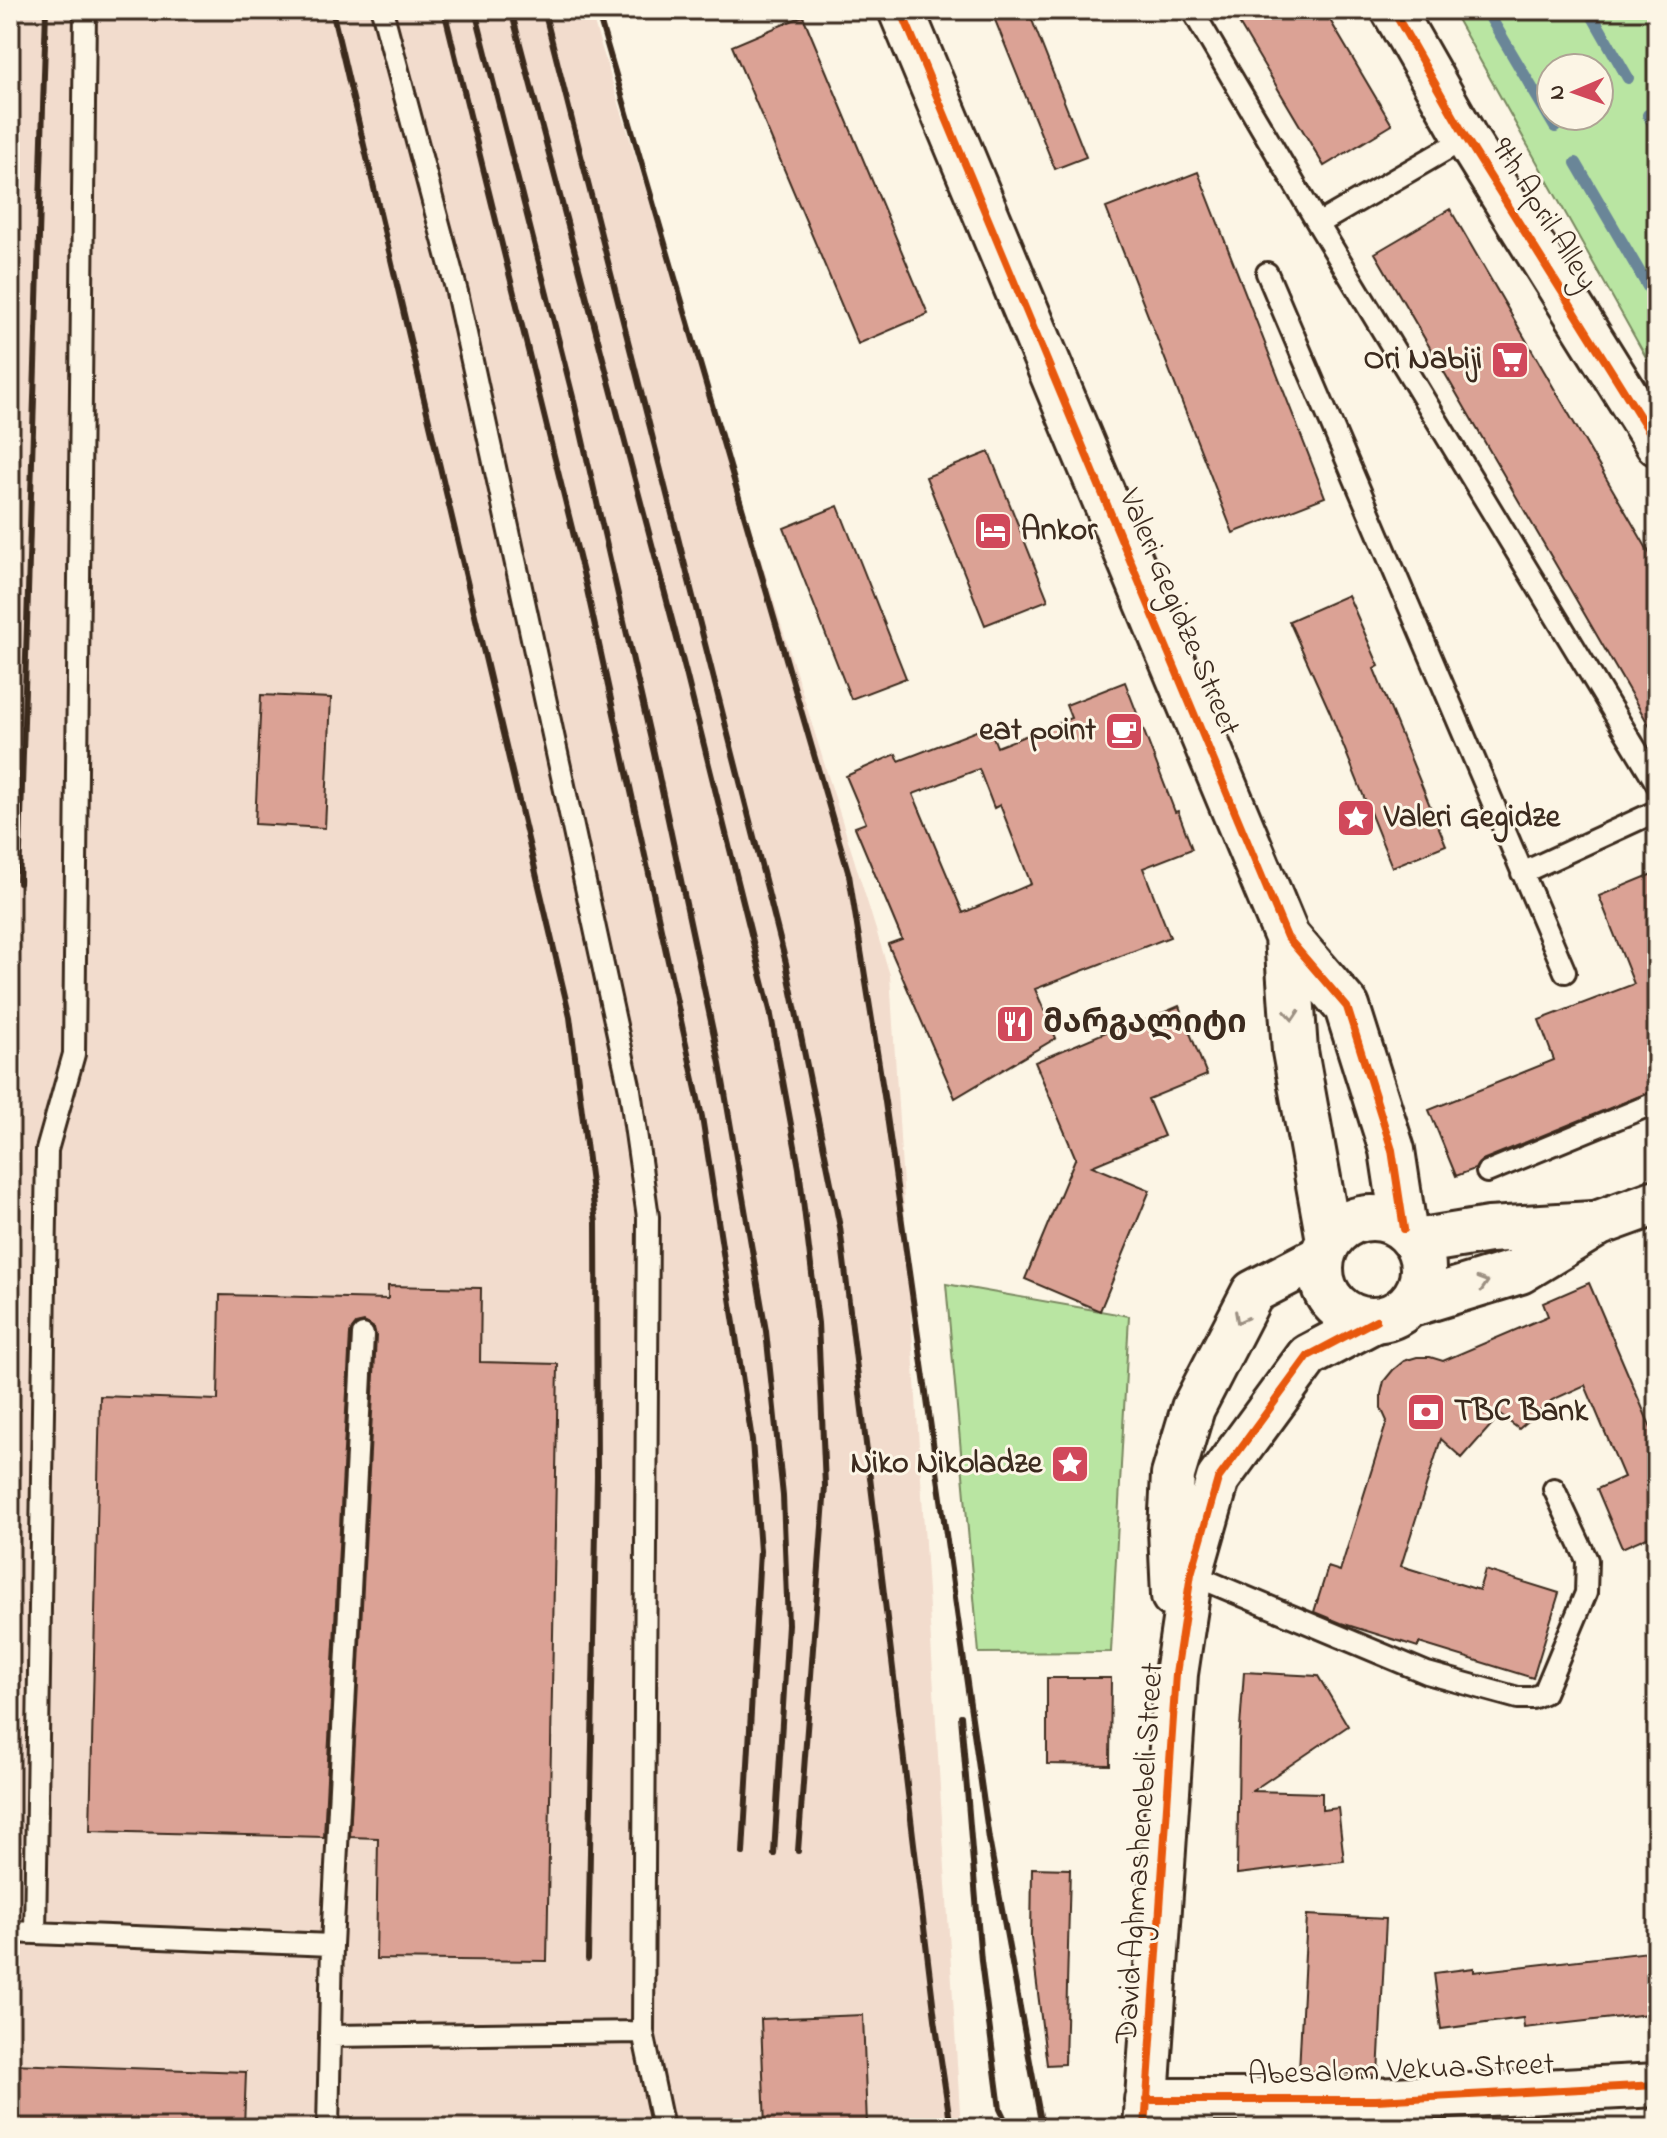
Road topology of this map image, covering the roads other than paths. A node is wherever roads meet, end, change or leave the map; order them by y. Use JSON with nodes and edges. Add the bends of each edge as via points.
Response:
{"nodes":[{"id":1,"x":85,"y":10,"type":"edge"},
{"id":2,"x":382,"y":10,"type":"edge"},
{"id":3,"x":901,"y":10,"type":"edge"},
{"id":4,"x":1192,"y":10,"type":"edge"},
{"id":5,"x":1393,"y":10,"type":"edge"},
{"id":6,"x":1466,"y":138,"type":"junction"},
{"id":7,"x":1318,"y":224,"type":"junction"},
{"id":8,"x":1267,"y":273,"type":"dead end"},
{"id":9,"x":1657,"y":444,"type":"edge"},
{"id":10,"x":1657,"y":784,"type":"edge"},
{"id":11,"x":1657,"y":811,"type":"edge"},
{"id":12,"x":1522,"y":873,"type":"junction"},
{"id":13,"x":1287,"y":937,"type":"junction"},
{"id":14,"x":1565,"y":972,"type":"dead end"},
{"id":15,"x":1657,"y":1102,"type":"edge"},
{"id":16,"x":1487,"y":1172,"type":"dead end"},
{"id":17,"x":1657,"y":1202,"type":"edge"},
{"id":18,"x":1599,"y":1223,"type":"junction"},
{"id":19,"x":1410,"y":1235,"type":"junction"},
{"id":20,"x":1326,"y":1248,"type":"junction"},
{"id":21,"x":1392,"y":1313,"type":"junction"},
{"id":22,"x":363,"y":1335,"type":"dead end"},
{"id":23,"x":1554,"y":1489,"type":"dead end"},
{"id":24,"x":1191,"y":1574,"type":"junction"},
{"id":25,"x":1176,"y":1674,"type":"junction"},
{"id":26,"x":10,"y":1932,"type":"edge"},
{"id":27,"x":35,"y":1933,"type":"junction"},
{"id":28,"x":332,"y":1945,"type":"junction"},
{"id":29,"x":643,"y":2032,"type":"junction"},
{"id":30,"x":331,"y":2036,"type":"junction"},
{"id":31,"x":1657,"y":2085,"type":"edge"},
{"id":32,"x":1146,"y":2114,"type":"edge"},
{"id":33,"x":328,"y":2128,"type":"edge"},
{"id":34,"x":663,"y":2128,"type":"edge"}],
"edges":[{"from":1,"to":27,"type":"lane","via":[[74,1054],[47,1150]]},
{"from":2,"to":29,"type":"lane","via":[[457,292],[630,1090],[648,1217]]},
{"from":3,"to":13,"type":"street","name":"Valeri Gegidze Street"},
{"from":4,"to":7,"type":"lane"},
{"from":5,"to":6,"type":"street","name":"9th April Alley"},
{"from":6,"to":7,"type":"lane"},
{"from":6,"to":9,"type":"street","name":"9th April Alley"},
{"from":7,"to":10,"type":"lane"},
{"from":8,"to":12,"type":"lane"},
{"from":11,"to":12,"type":"lane"},
{"from":12,"to":14,"type":"lane"},
{"from":13,"to":19,"type":"street","name":"Valeri Gegidze Street","via":[[1347,1007],[1392,1150]]},
{"from":13,"to":20,"type":"street","name":"Valeri Gegidze Street","one_way":true,"via":[[1295,1051]]},
{"from":15,"to":16,"type":"lane"},
{"from":17,"to":18,"type":"street","name":"David Aghmashenebeli Street"},
{"from":18,"to":19,"type":"street","name":"David Aghmashenebeli Street"},
{"from":21,"to":18,"type":"street","name":"David Aghmashenebeli Street","one_way":true,"via":[[1520,1271]]},
{"from":19,"to":20,"type":"street","via":[[1389,1220],[1373,1217],[1341,1228]]},
{"from":19,"to":21,"type":"street","via":[[1422,1258],[1423,1275],[1418,1291]]},
{"from":20,"to":21,"type":"street","via":[[1321,1277],[1340,1310],[1358,1318]]},
{"from":20,"to":25,"type":"street","name":"David Aghmashenebeli Street","one_way":true,"via":[[1253,1292],[1193,1408],[1173,1475]]},
{"from":21,"to":24,"type":"street","name":"David Aghmashenebeli Street","via":[[1308,1356],[1218,1479]]},
{"from":22,"to":28,"type":"lane"},
{"from":23,"to":24,"type":"lane","via":[[1587,1560],[1586,1593],[1544,1693],[1532,1698],[1427,1673]]},
{"from":24,"to":25,"type":"street","name":"David Aghmashenebeli Street"},
{"from":25,"to":32,"type":"street","name":"David Aghmashenebeli Street"},
{"from":26,"to":27,"type":"lane"},
{"from":27,"to":28,"type":"lane"},
{"from":28,"to":30,"type":"lane"},
{"from":29,"to":30,"type":"lane"},
{"from":29,"to":34,"type":"lane"},
{"from":30,"to":33,"type":"lane"},
{"from":31,"to":32,"type":"street","name":"Abesalom Vekua Street"}]}
